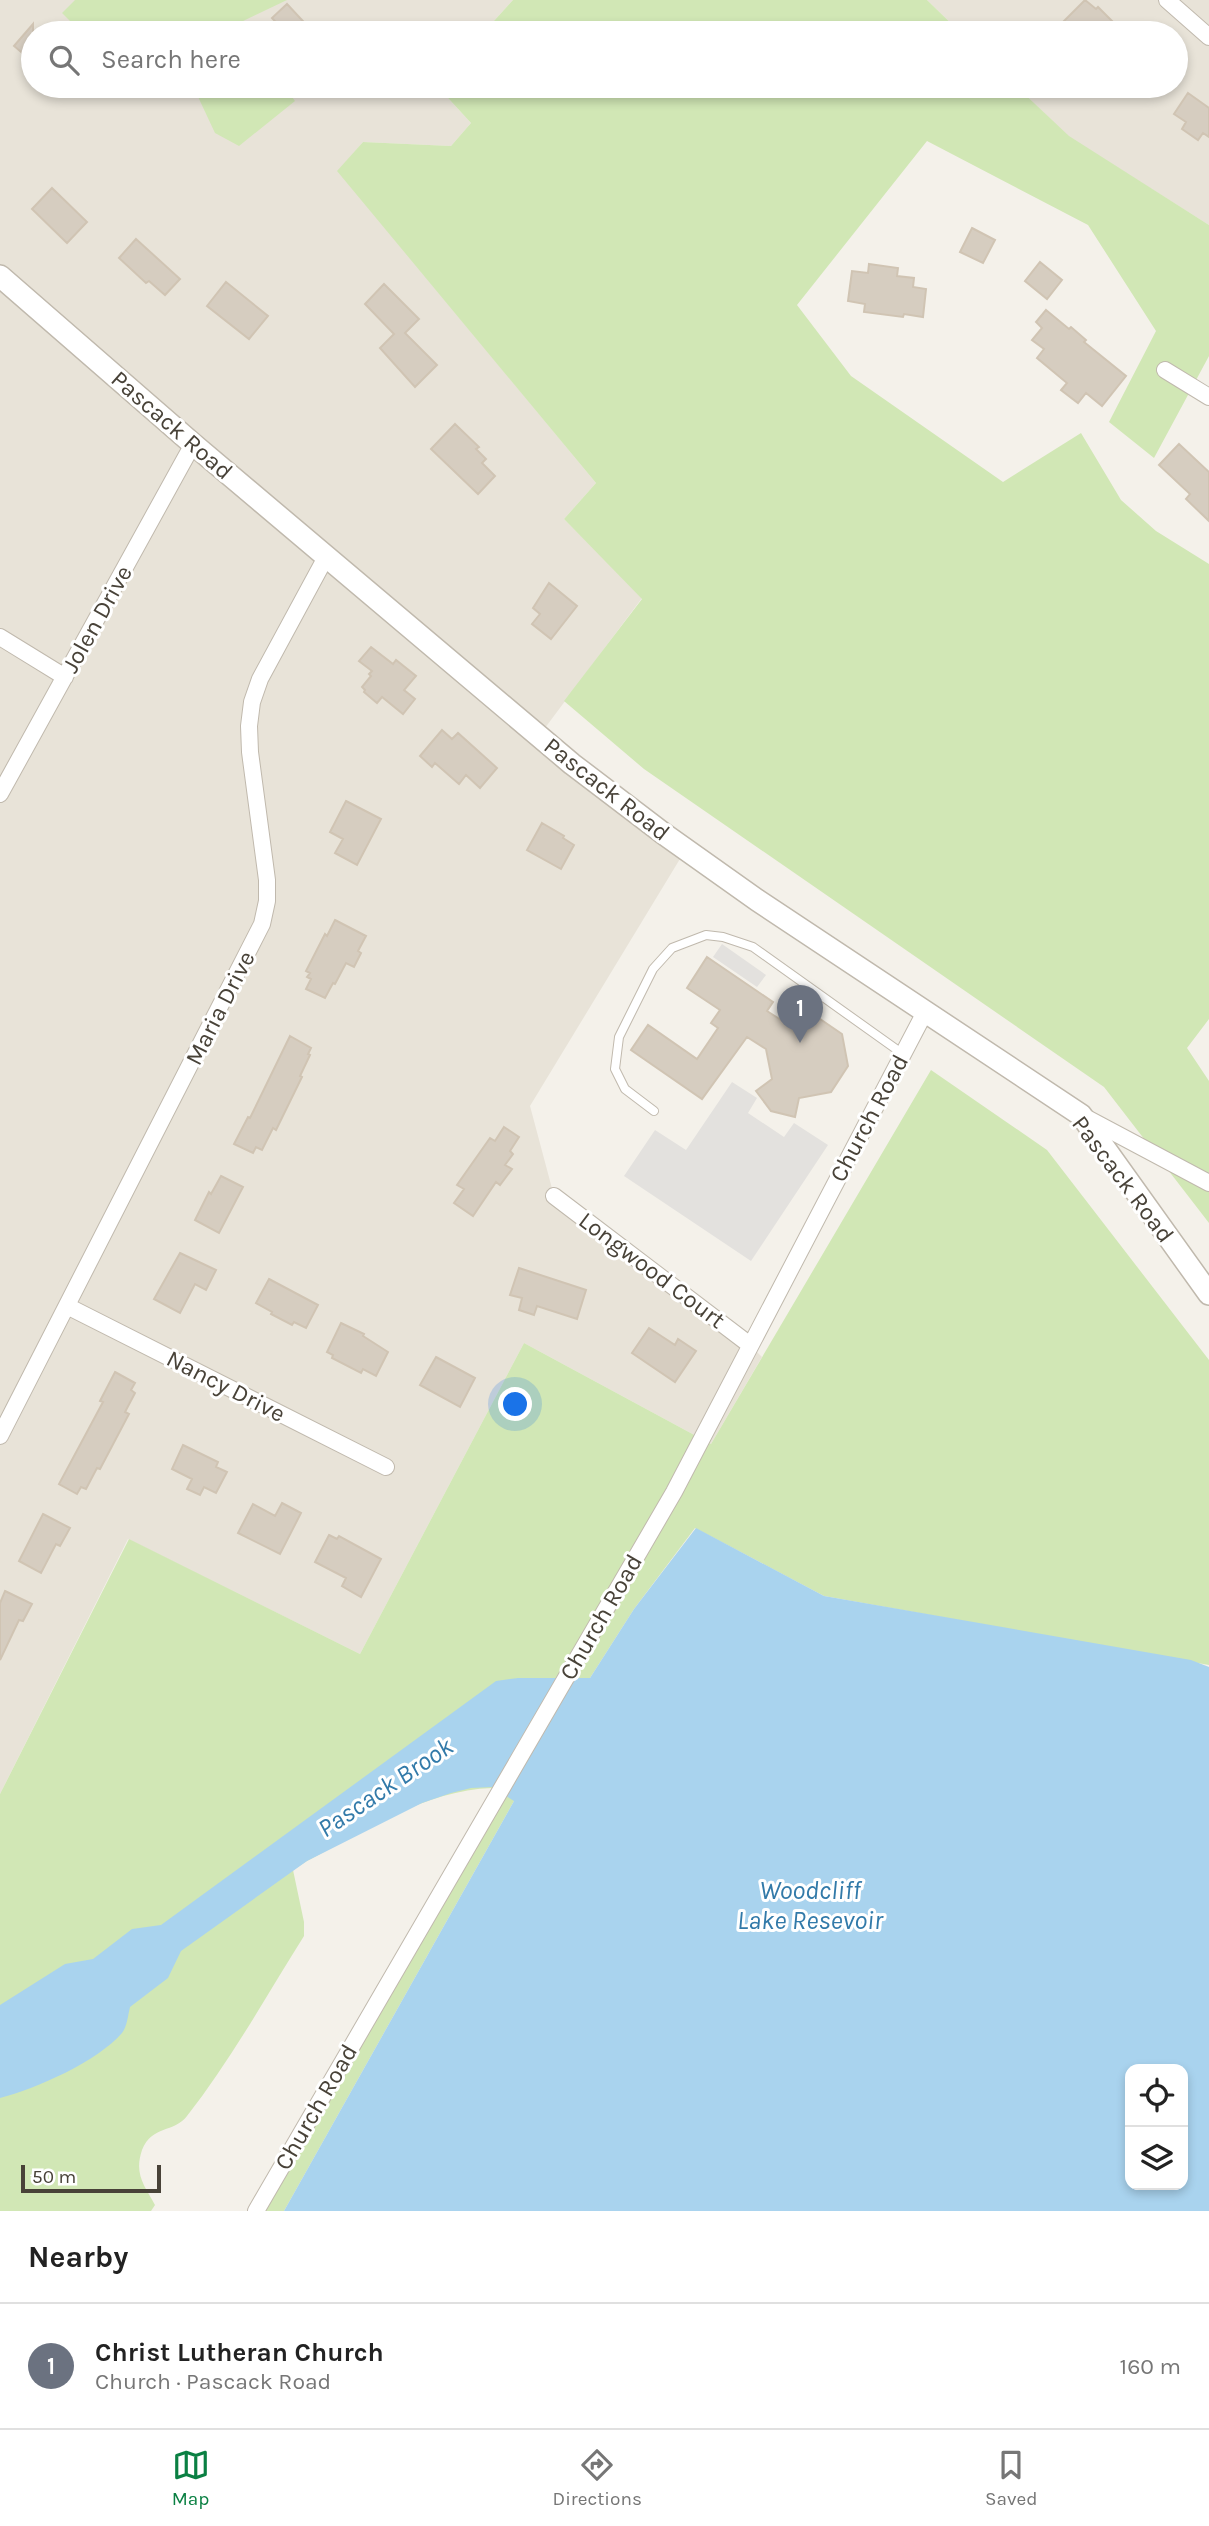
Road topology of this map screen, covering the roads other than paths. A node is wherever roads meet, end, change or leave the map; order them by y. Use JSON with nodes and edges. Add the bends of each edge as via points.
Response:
{"nodes":[{"id":1,"x":1167,"y":0,"type":"edge"},
{"id":2,"x":1209,"y":37,"type":"edge"},
{"id":3,"x":0,"y":276,"type":"edge"},
{"id":4,"x":1165,"y":370,"type":"dead end"},
{"id":5,"x":1209,"y":397,"type":"edge"},
{"id":6,"x":193,"y":444,"type":"junction"},
{"id":7,"x":326,"y":556,"type":"junction"},
{"id":8,"x":0,"y":637,"type":"edge"},
{"id":9,"x":65,"y":677,"type":"junction"},
{"id":10,"x":0,"y":794,"type":"edge"},
{"id":11,"x":925,"y":1012,"type":"junction"},
{"id":12,"x":903,"y":1054,"type":"junction"},
{"id":13,"x":654,"y":1111,"type":"dead end"},
{"id":14,"x":1081,"y":1115,"type":"junction"},
{"id":15,"x":1209,"y":1183,"type":"edge"},
{"id":16,"x":554,"y":1196,"type":"dead end"},
{"id":17,"x":1209,"y":1294,"type":"edge"},
{"id":18,"x":67,"y":1306,"type":"junction"},
{"id":19,"x":750,"y":1345,"type":"junction"},
{"id":20,"x":0,"y":1436,"type":"edge"},
{"id":21,"x":386,"y":1466,"type":"dead end"},
{"id":22,"x":256,"y":2211,"type":"edge"}],
"edges":[{"from":1,"to":2,"type":"street"},
{"from":3,"to":6,"type":"street","name":"Pascack Road"},
{"from":4,"to":5,"type":"street"},
{"from":6,"to":7,"type":"street","name":"Pascack Road"},
{"from":6,"to":9,"type":"street","name":"Jolen Drive"},
{"from":7,"to":11,"type":"street","name":"Pascack Road","via":[[519,720],[653,826]]},
{"from":7,"to":18,"type":"street","name":"Maria Drive","via":[[260,679],[253,702],[250,752],[267,880],[262,924]]},
{"from":8,"to":9,"type":"street"},
{"from":9,"to":10,"type":"street","name":"Jolen Drive"},
{"from":11,"to":12,"type":"street","name":"Church Road"},
{"from":11,"to":14,"type":"street","name":"Pascack Road"},
{"from":12,"to":13,"type":"lane","via":[[753,947],[706,935],[672,948],[653,969],[619,1037],[615,1069],[625,1089]]},
{"from":12,"to":19,"type":"street","name":"Church Road"},
{"from":14,"to":15,"type":"street"},
{"from":14,"to":17,"type":"street","name":"Pascack Road"},
{"from":16,"to":19,"type":"street","name":"Longwood Court"},
{"from":18,"to":20,"type":"street","name":"Maria Drive"},
{"from":18,"to":21,"type":"street","name":"Nancy Drive"},
{"from":19,"to":22,"type":"street","name":"Church Road","via":[[674,1492]]}]}
